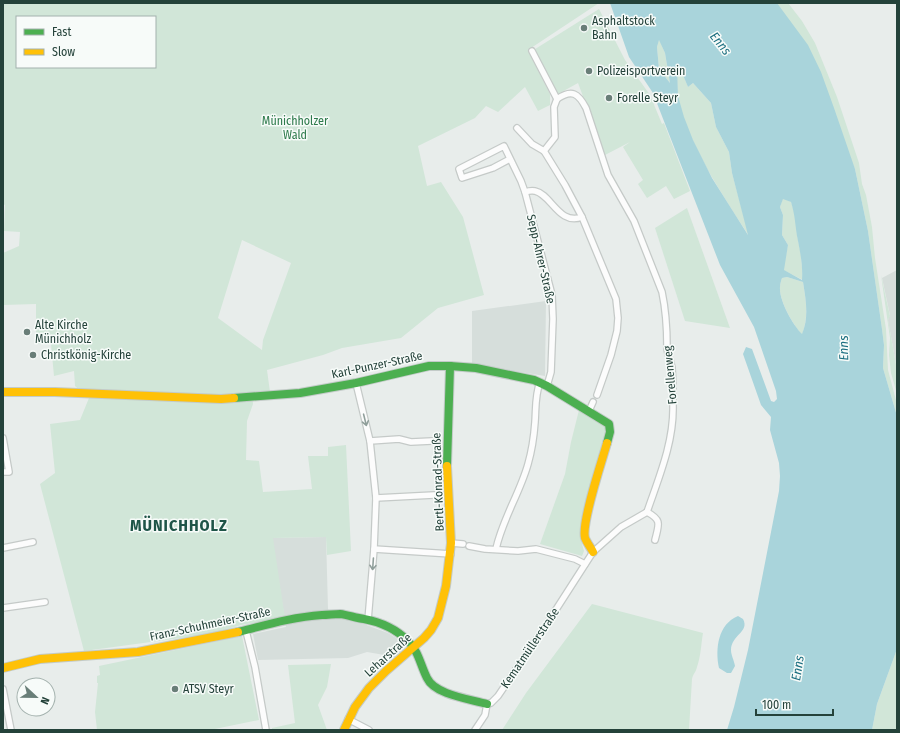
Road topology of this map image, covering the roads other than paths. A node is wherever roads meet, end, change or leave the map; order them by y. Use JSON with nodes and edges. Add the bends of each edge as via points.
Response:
{"nodes":[{"id":1,"x":532,"y":51,"type":"dead end"},
{"id":2,"x":556,"y":99,"type":"junction"},
{"id":3,"x":517,"y":128,"type":"dead end"},
{"id":4,"x":544,"y":152,"type":"junction"},
{"id":5,"x":510,"y":159,"type":"junction"},
{"id":6,"x":525,"y":192,"type":"junction"},
{"id":7,"x":582,"y":217,"type":"junction"},
{"id":8,"x":450,"y":366,"type":"junction"},
{"id":9,"x":356,"y":383,"type":"junction"},
{"id":10,"x":543,"y":384,"type":"junction"},
{"id":11,"x":3,"y":392,"type":"edge"},
{"id":12,"x":597,"y":395,"type":"dead end"},
{"id":13,"x":593,"y":402,"type":"dead end"},
{"id":14,"x":589,"y":411,"type":"junction"},
{"id":15,"x":3,"y":441,"type":"edge"},
{"id":16,"x":370,"y":441,"type":"junction"},
{"id":17,"x":432,"y":441,"type":"dead end"},
{"id":18,"x":3,"y":472,"type":"edge"},
{"id":19,"x":434,"y":495,"type":"dead end"},
{"id":20,"x":376,"y":498,"type":"junction"},
{"id":21,"x":646,"y":512,"type":"junction"},
{"id":22,"x":655,"y":540,"type":"dead end"},
{"id":23,"x":33,"y":542,"type":"dead end"},
{"id":24,"x":451,"y":543,"type":"junction"},
{"id":25,"x":3,"y":548,"type":"edge"},
{"id":26,"x":374,"y":548,"type":"junction"},
{"id":27,"x":496,"y":549,"type":"junction"},
{"id":28,"x":593,"y":552,"type":"junction"},
{"id":29,"x":451,"y":554,"type":"junction"},
{"id":30,"x":585,"y":564,"type":"junction"},
{"id":31,"x":444,"y":596,"type":"joint"},
{"id":32,"x":45,"y":602,"type":"dead end"},
{"id":33,"x":3,"y":608,"type":"edge"},
{"id":34,"x":368,"y":620,"type":"junction"},
{"id":35,"x":246,"y":631,"type":"junction"},
{"id":36,"x":414,"y":648,"type":"junction"},
{"id":37,"x":3,"y":668,"type":"edge"},
{"id":38,"x":3,"y":689,"type":"edge"},
{"id":39,"x":4,"y":695,"type":"edge"},
{"id":40,"x":487,"y":704,"type":"junction"},
{"id":41,"x":348,"y":719,"type":"junction"},
{"id":42,"x":11,"y":730,"type":"edge"},
{"id":43,"x":266,"y":730,"type":"edge"},
{"id":44,"x":344,"y":730,"type":"edge"},
{"id":45,"x":370,"y":730,"type":"edge"},
{"id":46,"x":475,"y":730,"type":"edge"}],
"edges":[{"from":1,"to":2,"type":"street"},
{"from":2,"to":4,"type":"street","via":[[556,137]]},
{"from":2,"to":21,"type":"street","name":"Forellenweg","via":[[562,95],[574,94],[582,101],[608,175],[642,238],[665,302],[673,406],[668,449]]},
{"from":3,"to":4,"type":"street"},
{"from":4,"to":7,"type":"street"},
{"from":5,"to":5,"type":"street","name":"Sepp-Ahrer-Straße","via":[[504,146],[459,169],[462,178],[493,168]]},
{"from":5,"to":6,"type":"street","name":"Sepp-Ahrer-Straße"},
{"from":6,"to":7,"type":"street","via":[[539,192],[569,218]]},
{"from":6,"to":10,"type":"street","name":"Sepp-Ahrer-Straße","via":[[552,295],[551,372]]},
{"from":7,"to":12,"type":"street","via":[[612,288],[618,309],[617,331]]},
{"from":8,"to":9,"type":"street","name":"Karl-Punzer-Straße","via":[[423,367]]},
{"from":8,"to":10,"type":"street","name":"Karl-Punzer-Straße","via":[[514,375]]},
{"from":8,"to":24,"type":"street","name":"Bertl-Konrad-Straße","via":[[444,440]]},
{"from":9,"to":11,"type":"street","name":"Karl-Punzer-Straße","via":[[300,393],[221,399]]},
{"from":9,"to":16,"type":"street","one_way":true},
{"from":10,"to":14,"type":"street","name":"Karl-Punzer-Straße"},
{"from":10,"to":27,"type":"street","name":"Sepp-Ahrer-Straße","via":[[536,393],[533,438],[528,464]]},
{"from":13,"to":14,"type":"street"},
{"from":14,"to":28,"type":"street","name":"Karl-Punzer-Straße","via":[[605,420],[610,428],[585,528],[585,538]]},
{"from":15,"to":18,"type":"street","via":[[9,472]]},
{"from":16,"to":17,"type":"street"},
{"from":16,"to":20,"type":"street"},
{"from":19,"to":20,"type":"street"},
{"from":20,"to":26,"type":"street"},
{"from":21,"to":22,"type":"street","via":[[658,520]]},
{"from":21,"to":28,"type":"street","name":"Kematmüllerstraße","via":[[628,522]]},
{"from":23,"to":25,"type":"street"},
{"from":24,"to":27,"type":"street"},
{"from":24,"to":29,"type":"street","name":"Bertl-Konrad-Straße"},
{"from":26,"to":29,"type":"street"},
{"from":26,"to":34,"type":"street","one_way":true},
{"from":27,"to":30,"type":"street","via":[[536,549]]},
{"from":28,"to":30,"type":"street","name":"Kematmüllerstraße"},
{"from":29,"to":31,"type":"street","name":"Bertl-Konrad-Straße"},
{"from":30,"to":40,"type":"street","name":"Kematmüllerstraße","via":[[498,696]]},
{"from":31,"to":36,"type":"street","name":"Leharstraße","via":[[441,612],[434,626]]},
{"from":32,"to":33,"type":"street"},
{"from":34,"to":35,"type":"street","name":"Franz-Schuhmeier-Straße","via":[[340,614],[305,616]]},
{"from":34,"to":36,"type":"street","name":"Franz-Schuhmeier-Straße","via":[[400,634]]},
{"from":35,"to":37,"type":"street","name":"Franz-Schuhmeier-Straße","via":[[138,652],[40,659]]},
{"from":35,"to":43,"type":"street"},
{"from":36,"to":40,"type":"street","name":"Franz-Schuhmeier-Straße","via":[[427,679],[436,689]]},
{"from":36,"to":41,"type":"street","name":"Leharstraße","via":[[370,686]]},
{"from":38,"to":39,"type":"street"},
{"from":39,"to":42,"type":"street"},
{"from":40,"to":46,"type":"street","name":"Kematmüllerstraße","via":[[485,715]]},
{"from":41,"to":44,"type":"street","name":"Leharstraße"},
{"from":41,"to":45,"type":"street"}]}
